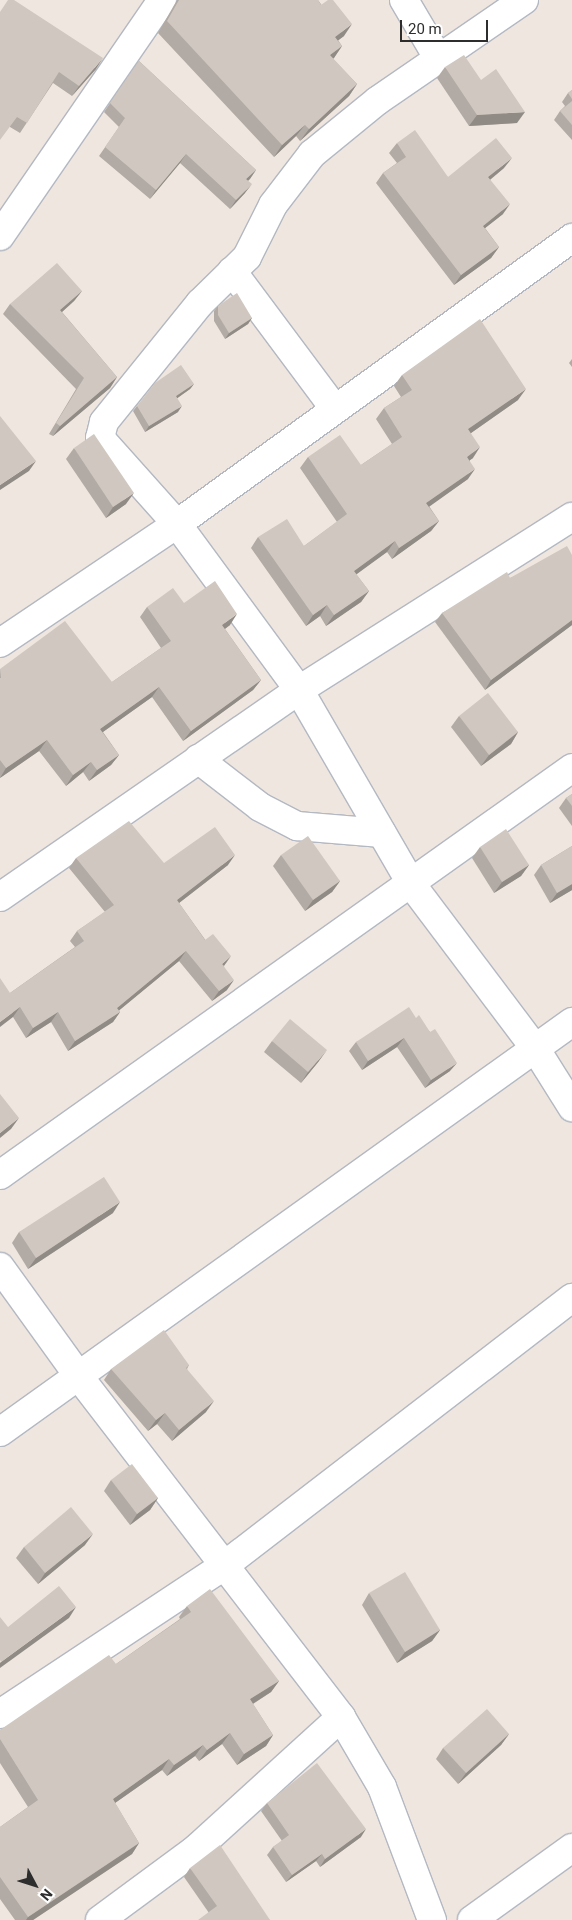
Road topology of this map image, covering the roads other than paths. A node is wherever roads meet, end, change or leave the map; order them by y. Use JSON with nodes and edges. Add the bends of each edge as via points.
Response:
{"nodes":[{"id":1,"x":162,"y":0,"type":"edge"},
{"id":2,"x":404,"y":0,"type":"edge"},
{"id":3,"x":524,"y":0,"type":"edge"},
{"id":4,"x":440,"y":60,"type":"junction"},
{"id":5,"x":0,"y":236,"type":"edge"},
{"id":6,"x":572,"y":238,"type":"edge"},
{"id":7,"x":232,"y":272,"type":"junction"},
{"id":8,"x":335,"y":409,"type":"junction"},
{"id":9,"x":572,"y":517,"type":"edge"},
{"id":10,"x":177,"y":524,"type":"junction"},
{"id":11,"x":0,"y":643,"type":"edge"},
{"id":12,"x":299,"y":690,"type":"junction"},
{"id":13,"x":198,"y":760,"type":"junction"},
{"id":14,"x":572,"y":768,"type":"edge"},
{"id":15,"x":382,"y":833,"type":"junction"},
{"id":16,"x":412,"y":885,"type":"junction"},
{"id":17,"x":0,"y":897,"type":"edge"},
{"id":18,"x":572,"y":1022,"type":"edge"},
{"id":19,"x":535,"y":1048,"type":"junction"},
{"id":20,"x":572,"y":1107,"type":"edge"},
{"id":21,"x":0,"y":1175,"type":"edge"},
{"id":22,"x":0,"y":1267,"type":"edge"},
{"id":23,"x":572,"y":1298,"type":"edge"},
{"id":24,"x":80,"y":1378,"type":"junction"},
{"id":25,"x":0,"y":1432,"type":"edge"},
{"id":26,"x":225,"y":1565,"type":"junction"},
{"id":27,"x":0,"y":1714,"type":"edge"},
{"id":28,"x":341,"y":1717,"type":"junction"},
{"id":29,"x":572,"y":1848,"type":"edge"},
{"id":30,"x":100,"y":1920,"type":"edge"},
{"id":31,"x":432,"y":1920,"type":"edge"},
{"id":32,"x":472,"y":1920,"type":"edge"}],
"edges":[{"from":1,"to":5,"type":"street"},
{"from":2,"to":4,"type":"street"},
{"from":3,"to":4,"type":"street"},
{"from":4,"to":7,"type":"street","via":[[378,101],[312,154],[273,205],[247,257]]},
{"from":6,"to":8,"type":"street"},
{"from":7,"to":8,"type":"street"},
{"from":7,"to":10,"type":"street","via":[[104,422],[100,438]]},
{"from":8,"to":10,"type":"street"},
{"from":9,"to":12,"type":"street"},
{"from":10,"to":11,"type":"street"},
{"from":10,"to":12,"type":"street"},
{"from":12,"to":13,"type":"street"},
{"from":12,"to":15,"type":"street"},
{"from":13,"to":15,"type":"street","via":[[260,807],[297,826]]},
{"from":13,"to":17,"type":"street"},
{"from":14,"to":16,"type":"street"},
{"from":15,"to":16,"type":"street"},
{"from":16,"to":19,"type":"street"},
{"from":16,"to":21,"type":"street"},
{"from":18,"to":19,"type":"street"},
{"from":19,"to":20,"type":"street"},
{"from":19,"to":24,"type":"street"},
{"from":22,"to":24,"type":"street"},
{"from":23,"to":26,"type":"street"},
{"from":24,"to":25,"type":"street"},
{"from":24,"to":26,"type":"street"},
{"from":26,"to":27,"type":"street"},
{"from":26,"to":28,"type":"street"},
{"from":28,"to":30,"type":"street","via":[[196,1849]]},
{"from":28,"to":31,"type":"street","via":[[382,1786]]},
{"from":29,"to":32,"type":"street"}]}
